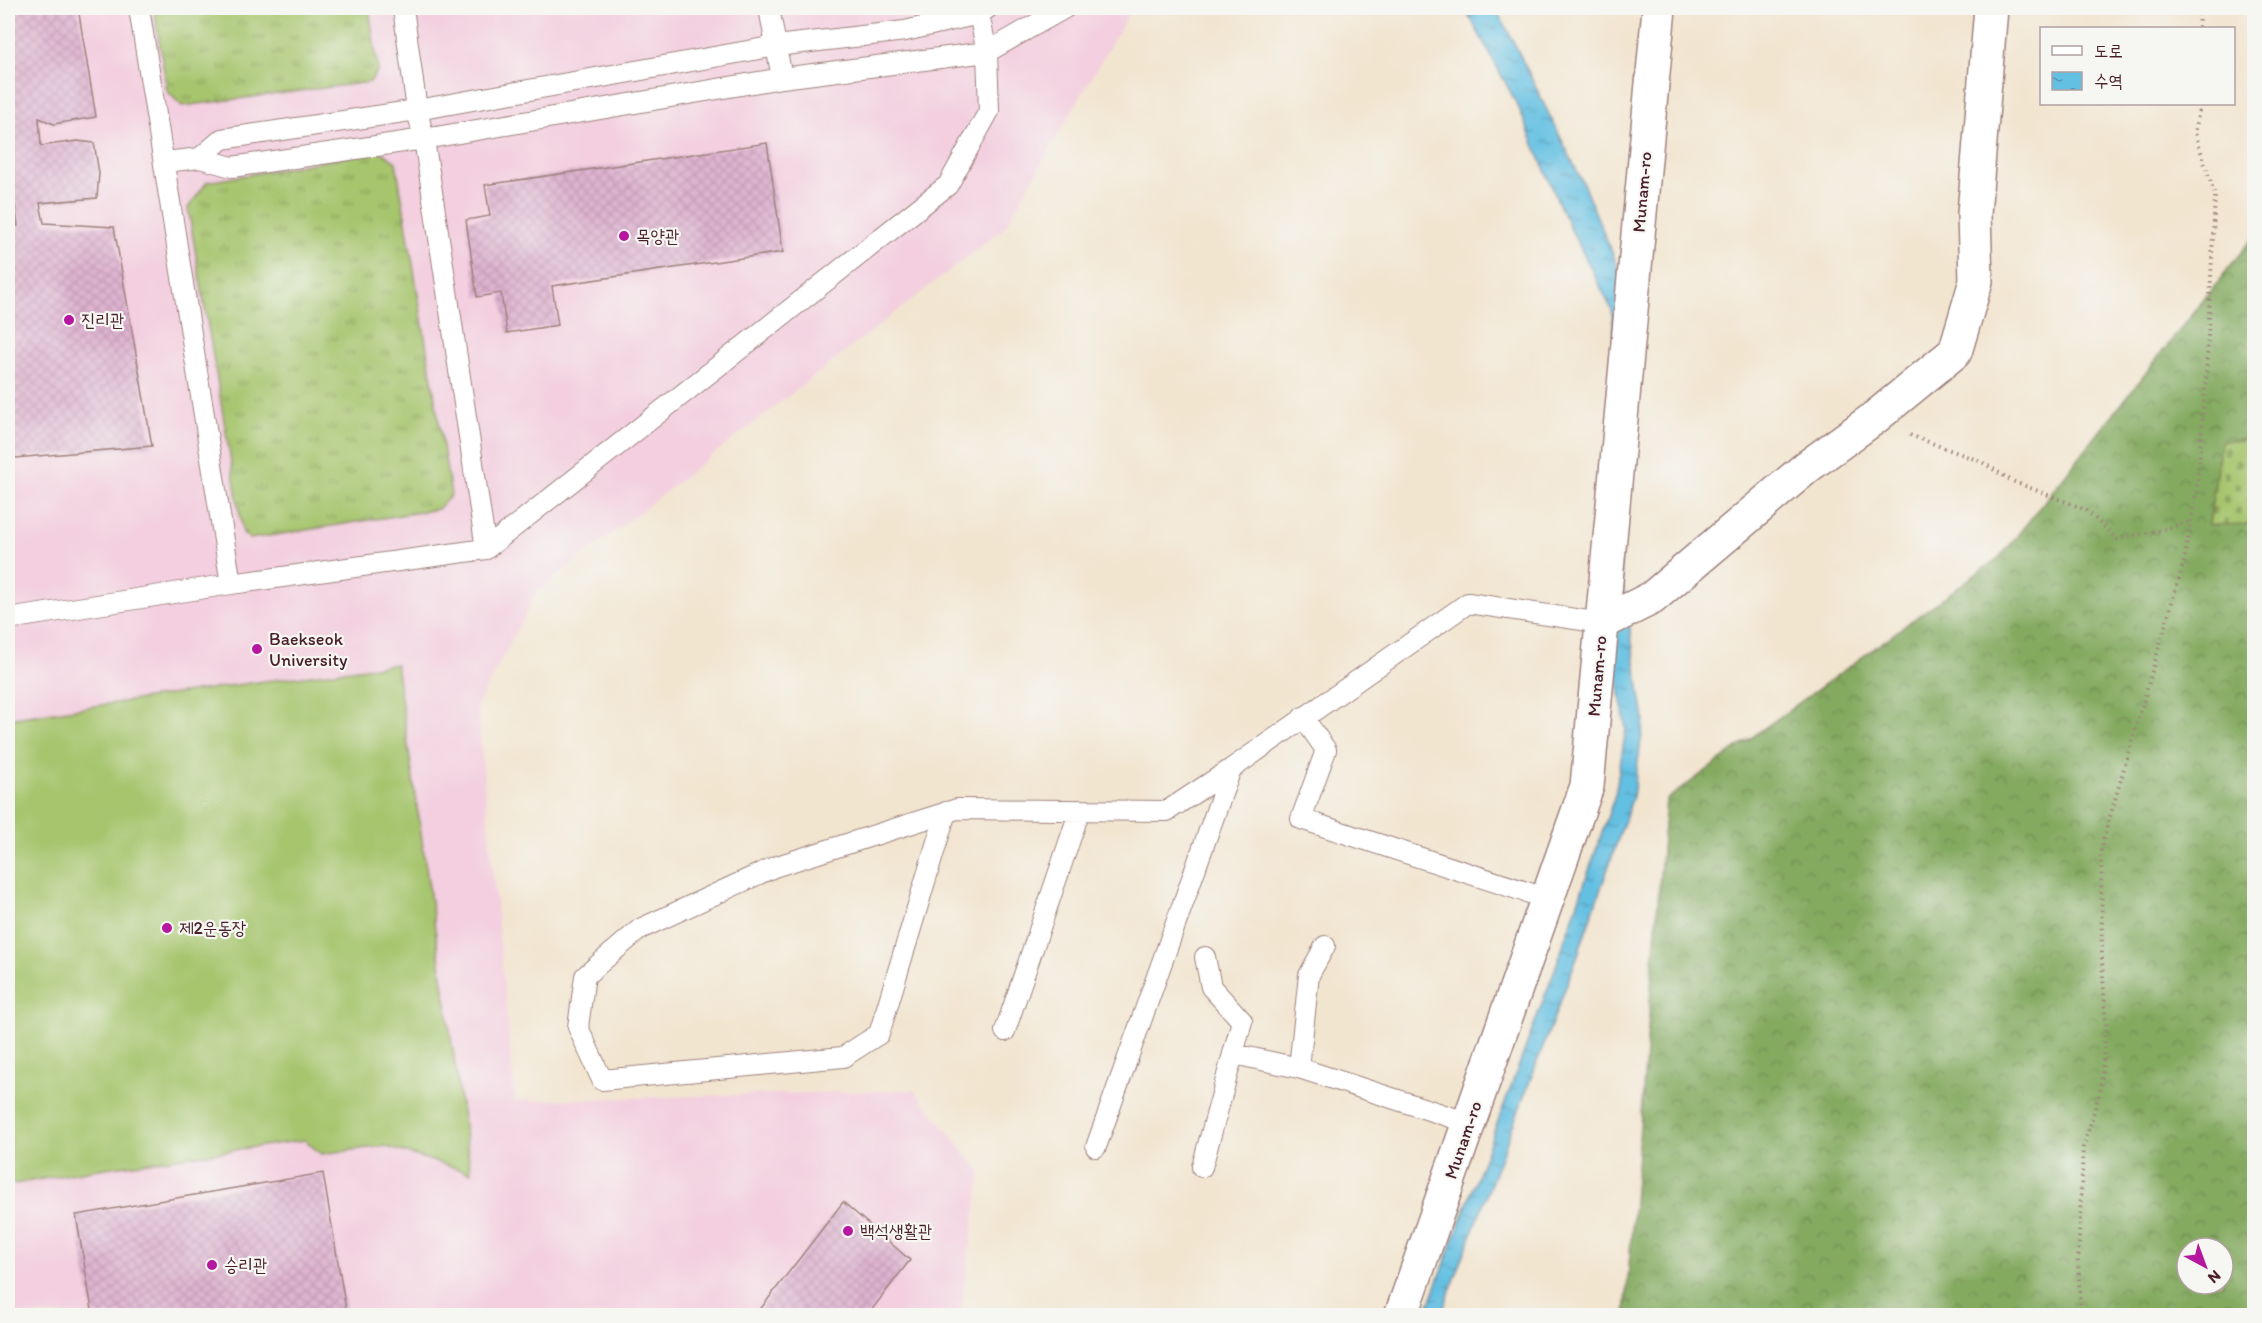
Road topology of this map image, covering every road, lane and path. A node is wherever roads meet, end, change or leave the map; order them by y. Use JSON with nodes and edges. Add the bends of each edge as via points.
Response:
{"nodes":[{"id":1,"x":139,"y":8,"type":"edge"},
{"id":2,"x":403,"y":8,"type":"edge"},
{"id":3,"x":769,"y":8,"type":"edge"},
{"id":4,"x":1065,"y":8,"type":"edge"},
{"id":5,"x":1659,"y":8,"type":"edge"},
{"id":6,"x":1991,"y":8,"type":"edge"},
{"id":7,"x":2198,"y":8,"type":"edge"},
{"id":8,"x":983,"y":11,"type":"edge"},
{"id":9,"x":2199,"y":27,"type":"edge"},
{"id":10,"x":776,"y":46,"type":"junction"},
{"id":11,"x":987,"y":52,"type":"junction"},
{"id":12,"x":782,"y":78,"type":"junction"},
{"id":13,"x":2200,"y":105,"type":"edge"},
{"id":14,"x":417,"y":110,"type":"junction"},
{"id":15,"x":424,"y":139,"type":"junction"},
{"id":16,"x":200,"y":158,"type":"junction"},
{"id":17,"x":165,"y":162,"type":"junction"},
{"id":18,"x":1873,"y":419,"type":"junction"},
{"id":19,"x":2191,"y":521,"type":"junction"},
{"id":20,"x":486,"y":549,"type":"junction"},
{"id":21,"x":231,"y":584,"type":"junction"},
{"id":22,"x":8,"y":620,"type":"edge"},
{"id":23,"x":1602,"y":623,"type":"junction"},
{"id":24,"x":1303,"y":717,"type":"junction"},
{"id":25,"x":1231,"y":769,"type":"junction"},
{"id":26,"x":1080,"y":810,"type":"junction"},
{"id":27,"x":946,"y":812,"type":"junction"},
{"id":28,"x":1548,"y":899,"type":"junction"},
{"id":29,"x":1325,"y":946,"type":"dead end"},
{"id":30,"x":1205,"y":957,"type":"dead end"},
{"id":31,"x":1005,"y":1032,"type":"dead end"},
{"id":32,"x":1234,"y":1054,"type":"junction"},
{"id":33,"x":1299,"y":1068,"type":"junction"},
{"id":34,"x":1469,"y":1123,"type":"junction"},
{"id":35,"x":1096,"y":1147,"type":"dead end"},
{"id":36,"x":1202,"y":1167,"type":"dead end"},
{"id":37,"x":1401,"y":1316,"type":"edge"},
{"id":38,"x":2081,"y":1316,"type":"edge"}],
"edges":[{"from":1,"to":17,"type":"lane"},
{"from":2,"to":14,"type":"lane"},
{"from":3,"to":10,"type":"lane"},
{"from":4,"to":11,"type":"lane"},
{"from":5,"to":23,"type":"street","name":"Munam-ro"},
{"from":6,"to":18,"type":"street","via":[[1974,214],[1976,281],[1955,351]]},
{"from":7,"to":9,"type":"path"},
{"from":8,"to":10,"type":"lane","via":[[905,31]]},
{"from":8,"to":11,"type":"lane"},
{"from":10,"to":12,"type":"lane"},
{"from":10,"to":14,"type":"lane"},
{"from":11,"to":12,"type":"lane"},
{"from":11,"to":20,"type":"lane","via":[[989,111],[948,185]]},
{"from":12,"to":15,"type":"lane"},
{"from":13,"to":19,"type":"path","via":[[2195,133],[2215,196],[2206,377]]},
{"from":14,"to":15,"type":"lane"},
{"from":14,"to":16,"type":"lane","via":[[222,139]]},
{"from":15,"to":16,"type":"lane","via":[[232,167]]},
{"from":15,"to":20,"type":"lane"},
{"from":16,"to":17,"type":"lane"},
{"from":17,"to":21,"type":"lane"},
{"from":18,"to":19,"type":"path","via":[[1982,462],[2012,481],[2077,506],[2117,539]]},
{"from":18,"to":23,"type":"street","via":[[1808,467],[1652,598]]},
{"from":19,"to":38,"type":"path","via":[[2184,561],[2101,848],[2106,1025],[2101,1088],[2083,1148],[2078,1262]]},
{"from":20,"to":21,"type":"lane"},
{"from":21,"to":22,"type":"lane"},
{"from":23,"to":24,"type":"lane","via":[[1468,603]]},
{"from":23,"to":28,"type":"street","name":"Munam-ro","via":[[1587,786]]},
{"from":24,"to":25,"type":"lane"},
{"from":24,"to":28,"type":"lane","via":[[1326,750],[1301,819]]},
{"from":25,"to":26,"type":"lane","via":[[1167,811]]},
{"from":25,"to":35,"type":"lane"},
{"from":26,"to":27,"type":"lane"},
{"from":26,"to":31,"type":"lane"},
{"from":27,"to":27,"type":"lane","via":[[774,867],[640,929],[585,976],[578,1027],[602,1080],[843,1057],[879,1034]]},
{"from":28,"to":34,"type":"street","name":"Munam-ro"},
{"from":29,"to":33,"type":"lane","via":[[1309,975]]},
{"from":30,"to":32,"type":"lane","via":[[1211,987],[1242,1021]]},
{"from":32,"to":33,"type":"lane"},
{"from":32,"to":36,"type":"lane"},
{"from":33,"to":34,"type":"lane"},
{"from":34,"to":37,"type":"street","name":"Munam-ro"}]}
